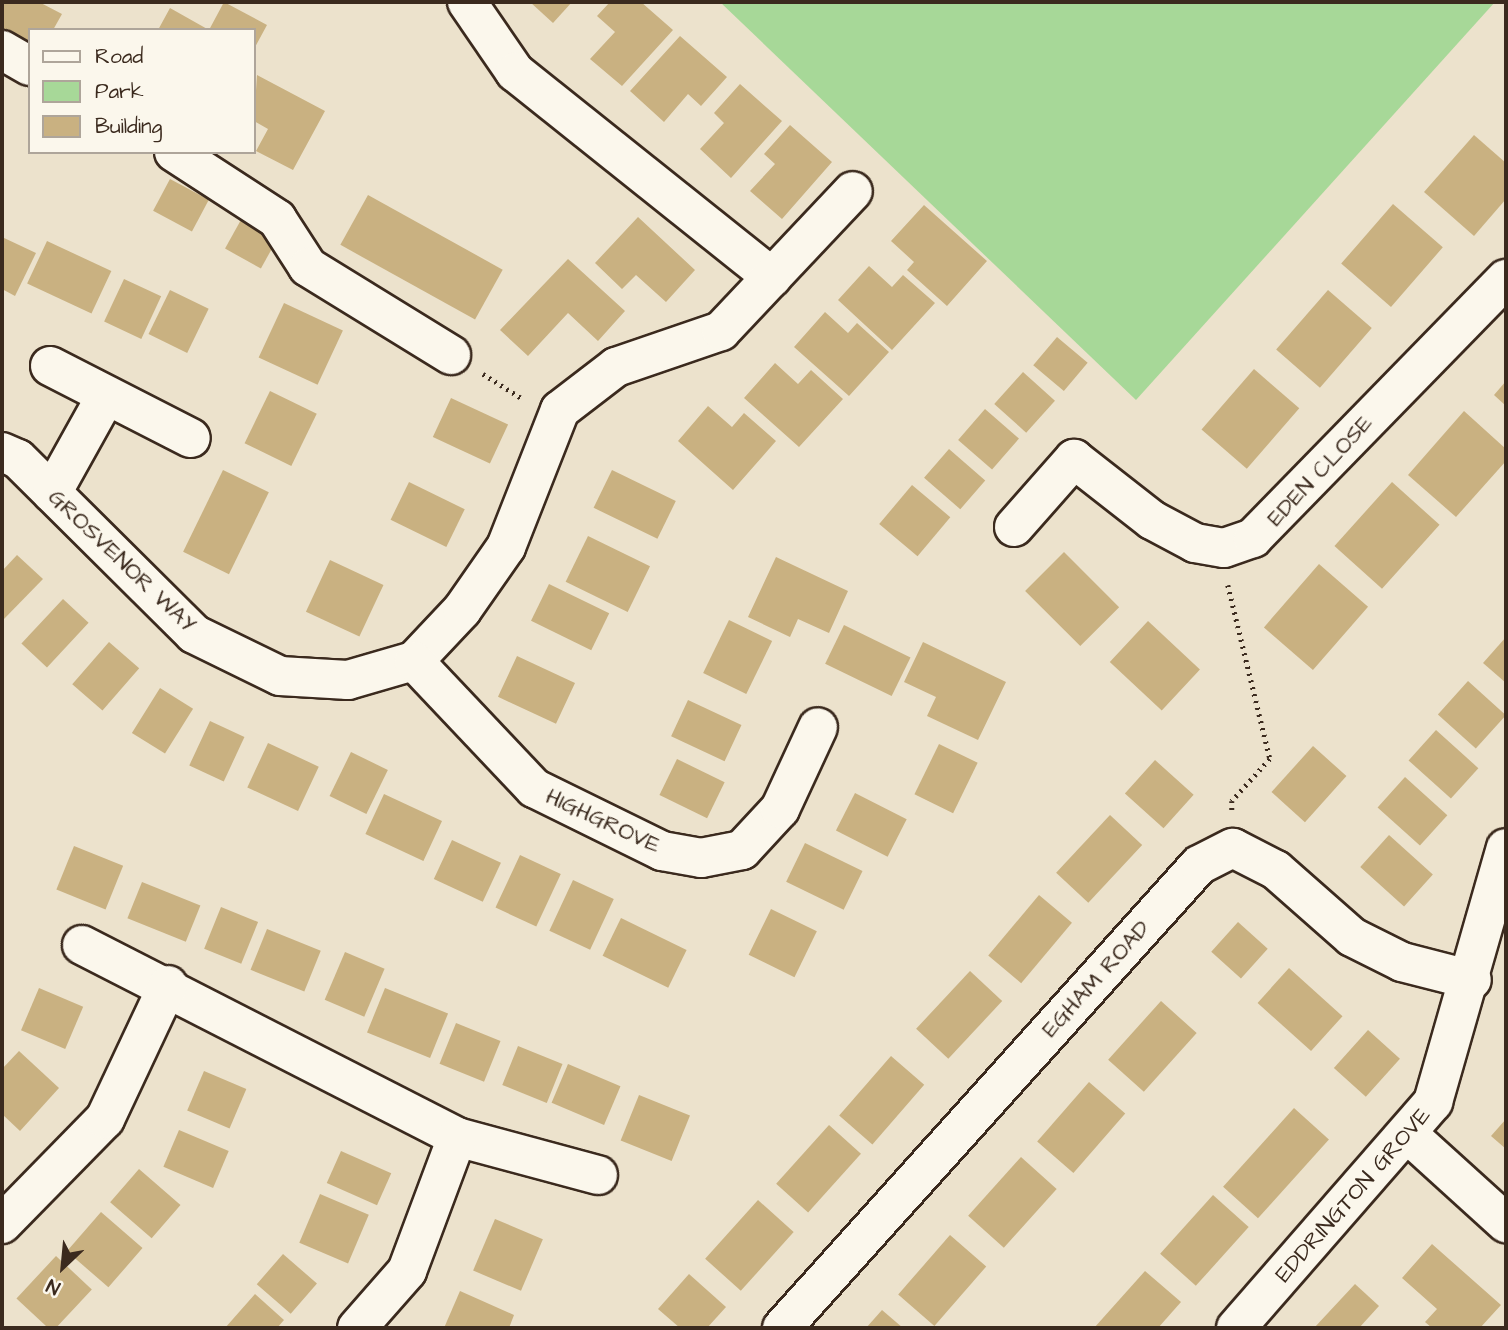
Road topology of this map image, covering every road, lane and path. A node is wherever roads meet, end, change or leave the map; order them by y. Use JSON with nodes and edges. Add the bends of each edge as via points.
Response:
{"nodes":[{"id":1,"x":467,"y":2,"type":"edge"},
{"id":2,"x":2,"y":50,"type":"edge"},
{"id":3,"x":28,"y":65,"type":"edge"},
{"id":4,"x":177,"y":154,"type":"edge"},
{"id":5,"x":853,"y":191,"type":"dead end"},
{"id":6,"x":772,"y":277,"type":"junction"},
{"id":7,"x":1506,"y":279,"type":"edge"},
{"id":8,"x":451,"y":355,"type":"joint"},
{"id":9,"x":50,"y":366,"type":"dead end"},
{"id":10,"x":106,"y":396,"type":"junction"},
{"id":11,"x":556,"y":419,"type":"junction"},
{"id":12,"x":191,"y":439,"type":"dead end"},
{"id":13,"x":2,"y":452,"type":"edge"},
{"id":14,"x":52,"y":493,"type":"junction"},
{"id":15,"x":1014,"y":527,"type":"dead end"},
{"id":16,"x":1224,"y":548,"type":"junction"},
{"id":17,"x":414,"y":661,"type":"junction"},
{"id":18,"x":818,"y":727,"type":"dead end"},
{"id":19,"x":1233,"y":848,"type":"junction"},
{"id":20,"x":1506,"y":848,"type":"edge"},
{"id":21,"x":82,"y":945,"type":"dead end"},
{"id":22,"x":1472,"y":980,"type":"junction"},
{"id":23,"x":167,"y":985,"type":"junction"},
{"id":24,"x":1410,"y":1136,"type":"junction"},
{"id":25,"x":457,"y":1137,"type":"junction"},
{"id":26,"x":598,"y":1175,"type":"dead end"},
{"id":27,"x":1506,"y":1223,"type":"edge"},
{"id":28,"x":2,"y":1224,"type":"edge"},
{"id":29,"x":357,"y":1328,"type":"edge"},
{"id":30,"x":782,"y":1328,"type":"edge"},
{"id":31,"x":1236,"y":1328,"type":"edge"}],
"edges":[{"from":1,"to":6,"type":"street","via":[[515,72]]},
{"from":2,"to":3,"type":"street"},
{"from":4,"to":8,"type":"street","via":[[277,219],[307,267]]},
{"from":5,"to":6,"type":"street"},
{"from":6,"to":11,"type":"street","via":[[721,331],[616,367]]},
{"from":7,"to":16,"type":"street","name":"EDEN CLOSE","via":[[1416,366],[1272,525]]},
{"from":8,"to":11,"type":"path"},
{"from":9,"to":10,"type":"street"},
{"from":10,"to":12,"type":"street"},
{"from":10,"to":14,"type":"street"},
{"from":11,"to":17,"type":"street","via":[[506,547],[462,610]]},
{"from":13,"to":14,"type":"street","name":"GROSVENOR WAY"},
{"from":14,"to":17,"type":"street","name":"GROSVENOR WAY","via":[[194,634],[279,676],[348,680]]},
{"from":15,"to":16,"type":"street","via":[[1074,459],[1152,520],[1195,543]]},
{"from":16,"to":19,"type":"path","via":[[1270,759],[1232,801]]},
{"from":17,"to":18,"type":"street","name":"HIGHGROVE","via":[[534,788],[662,851],[701,858],[742,850],[780,809]]},
{"from":19,"to":22,"type":"street","via":[[1276,870],[1352,937],[1402,962]]},
{"from":19,"to":30,"type":"street","name":"EGHAM ROAD","via":[[1199,866]]},
{"from":20,"to":22,"type":"street","name":"EDDRINGTON GROVE"},
{"from":21,"to":23,"type":"street"},
{"from":22,"to":24,"type":"street","name":"EDDRINGTON GROVE","via":[[1445,1079]]},
{"from":23,"to":25,"type":"street"},
{"from":23,"to":28,"type":"street","via":[[105,1119]]},
{"from":24,"to":27,"type":"street"},
{"from":24,"to":31,"type":"street","name":"EDDRINGTON GROVE"},
{"from":25,"to":26,"type":"street"},
{"from":25,"to":29,"type":"street","via":[[407,1271]]}]}
